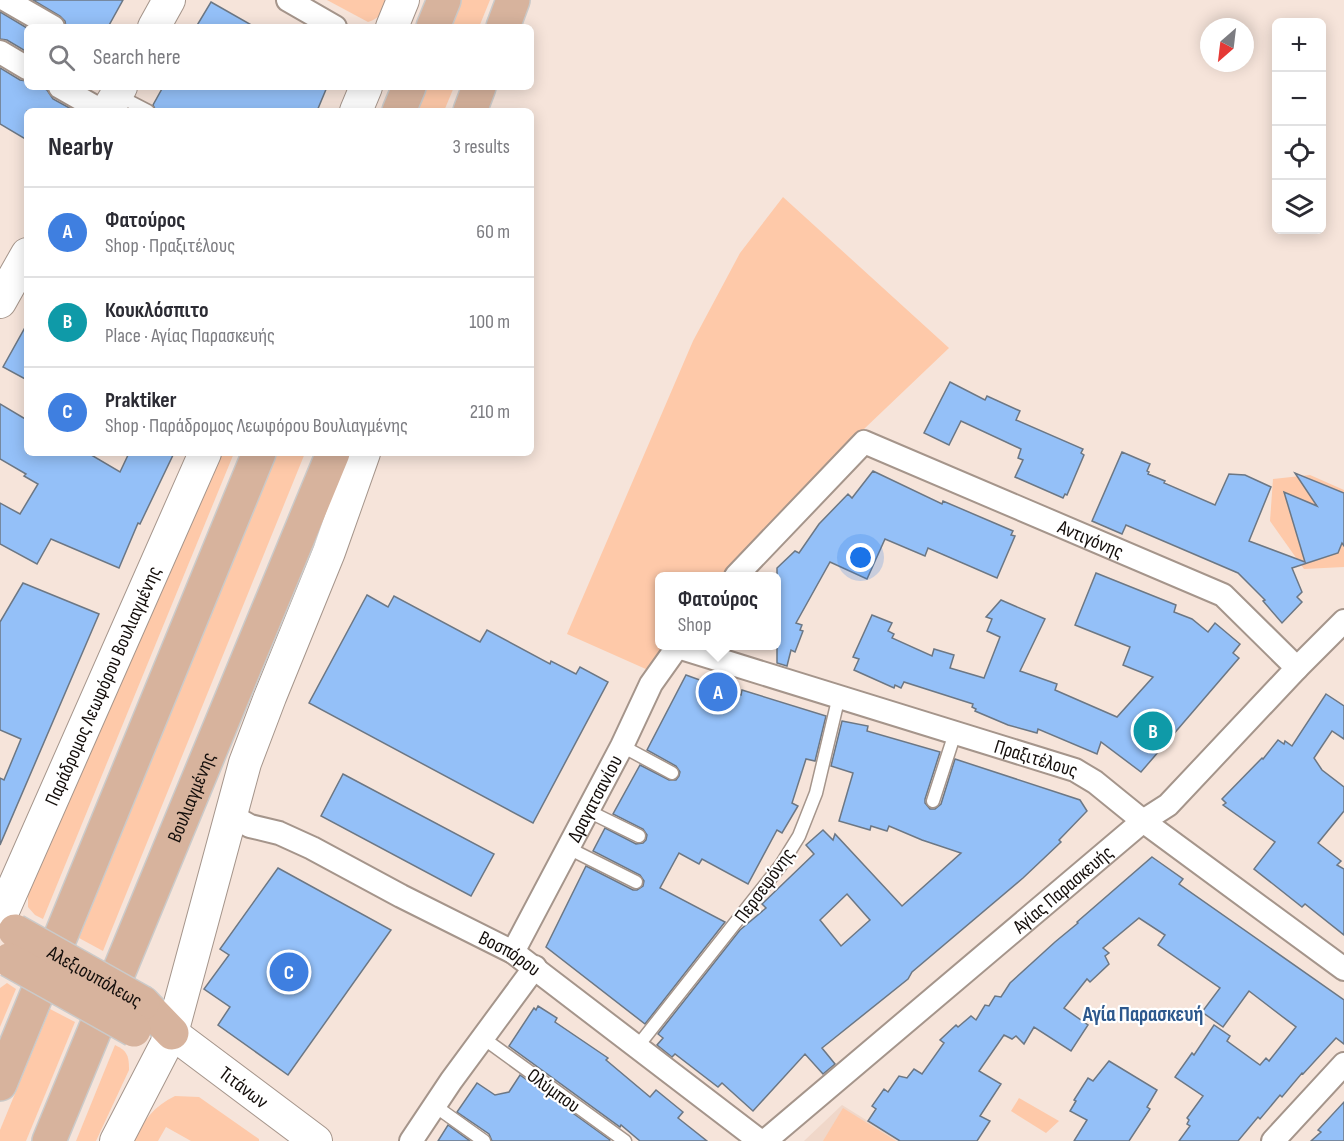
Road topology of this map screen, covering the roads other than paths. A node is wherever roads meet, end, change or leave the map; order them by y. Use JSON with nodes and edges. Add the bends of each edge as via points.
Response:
{"nodes":[{"id":1,"x":6,"y":0,"type":"edge"},
{"id":2,"x":169,"y":0,"type":"edge"},
{"id":3,"x":288,"y":0,"type":"edge"},
{"id":4,"x":403,"y":0,"type":"edge"},
{"id":5,"x":444,"y":0,"type":"edge"},
{"id":6,"x":513,"y":0,"type":"edge"},
{"id":7,"x":48,"y":24,"type":"edge"},
{"id":8,"x":156,"y":24,"type":"edge"},
{"id":9,"x":330,"y":24,"type":"edge"},
{"id":10,"x":393,"y":24,"type":"edge"},
{"id":11,"x":434,"y":24,"type":"edge"},
{"id":12,"x":503,"y":24,"type":"edge"},
{"id":13,"x":0,"y":52,"type":"edge"},
{"id":14,"x":24,"y":66,"type":"edge"},
{"id":15,"x":71,"y":90,"type":"edge"},
{"id":16,"x":365,"y":90,"type":"edge"},
{"id":17,"x":408,"y":90,"type":"edge"},
{"id":18,"x":478,"y":90,"type":"edge"},
{"id":19,"x":112,"y":101,"type":"edge"},
{"id":20,"x":137,"y":108,"type":"edge"},
{"id":21,"x":357,"y":108,"type":"edge"},
{"id":22,"x":400,"y":108,"type":"edge"},
{"id":23,"x":471,"y":108,"type":"edge"},
{"id":24,"x":17,"y":269,"type":"edge"},
{"id":25,"x":0,"y":302,"type":"edge"},
{"id":26,"x":203,"y":456,"type":"edge"},
{"id":27,"x":258,"y":456,"type":"edge"},
{"id":28,"x":332,"y":456,"type":"edge"},
{"id":29,"x":363,"y":456,"type":"edge"},
{"id":30,"x":740,"y":572,"type":"edge"},
{"id":31,"x":1344,"y":621,"type":"edge"},
{"id":32,"x":675,"y":650,"type":"edge"},
{"id":33,"x":691,"y":650,"type":"edge"},
{"id":34,"x":1297,"y":668,"type":"junction"},
{"id":35,"x":839,"y":696,"type":"junction"},
{"id":36,"x":955,"y":733,"type":"junction"},
{"id":37,"x":622,"y":746,"type":"junction"},
{"id":38,"x":672,"y":773,"type":"dead end"},
{"id":39,"x":933,"y":801,"type":"dead end"},
{"id":40,"x":588,"y":811,"type":"junction"},
{"id":41,"x":231,"y":813,"type":"junction"},
{"id":42,"x":1143,"y":821,"type":"junction"},
{"id":43,"x":639,"y":836,"type":"dead end"},
{"id":44,"x":568,"y":848,"type":"junction"},
{"id":45,"x":636,"y":882,"type":"dead end"},
{"id":46,"x":5,"y":937,"type":"edge"},
{"id":47,"x":513,"y":952,"type":"junction"},
{"id":48,"x":535,"y":967,"type":"junction"},
{"id":49,"x":1344,"y":969,"type":"edge"},
{"id":50,"x":172,"y":1034,"type":"junction"},
{"id":51,"x":483,"y":1038,"type":"junction"},
{"id":52,"x":638,"y":1047,"type":"junction"},
{"id":53,"x":1344,"y":1064,"type":"edge"},
{"id":54,"x":0,"y":1084,"type":"edge"},
{"id":55,"x":435,"y":1106,"type":"junction"},
{"id":56,"x":49,"y":1141,"type":"edge"},
{"id":57,"x":116,"y":1141,"type":"edge"},
{"id":58,"x":316,"y":1141,"type":"edge"},
{"id":59,"x":411,"y":1141,"type":"edge"},
{"id":60,"x":484,"y":1141,"type":"edge"},
{"id":61,"x":625,"y":1141,"type":"edge"},
{"id":62,"x":760,"y":1141,"type":"edge"},
{"id":63,"x":765,"y":1141,"type":"edge"},
{"id":64,"x":1273,"y":1141,"type":"edge"}],
"edges":[{"from":1,"to":7,"type":"street"},
{"from":2,"to":8,"type":"main road"},
{"from":3,"to":9,"type":"street"},
{"from":4,"to":10,"type":"main road"},
{"from":5,"to":11,"type":"main road"},
{"from":6,"to":12,"type":"main road"},
{"from":13,"to":14,"type":"street"},
{"from":15,"to":19,"type":"street"},
{"from":16,"to":21,"type":"main road"},
{"from":17,"to":22,"type":"main road"},
{"from":18,"to":23,"type":"main road"},
{"from":19,"to":20,"type":"lane"},
{"from":24,"to":25,"type":"main road"},
{"from":26,"to":46,"type":"main road","name":"Παράδρομος Λεωφόρου Βουλιαγμένης"},
{"from":27,"to":54,"type":"main road"},
{"from":28,"to":56,"type":"main road","name":"Βουλιαγμένης"},
{"from":29,"to":41,"type":"main road","name":"Βουλιαγμένης","via":[[249,752]]},
{"from":30,"to":34,"type":"street","name":"Αντιγόνης","via":[[864,442],[1223,595]]},
{"from":31,"to":34,"type":"street","name":"Αγίας Παρασκευής"},
{"from":32,"to":37,"type":"street","name":"Δραγατσανίου","via":[[651,684]]},
{"from":33,"to":35,"type":"street","name":"Πραξιτέλους"},
{"from":34,"to":42,"type":"street","name":"Αγίας Παρασκευής","via":[[1168,805]]},
{"from":35,"to":36,"type":"street","name":"Πραξιτέλους"},
{"from":35,"to":52,"type":"lane","name":"Περσεφόνης","via":[[816,793],[799,836]]},
{"from":36,"to":39,"type":"lane"},
{"from":36,"to":42,"type":"street","name":"Πραξιτέλους","via":[[1075,770]]},
{"from":37,"to":38,"type":"lane"},
{"from":37,"to":40,"type":"street","name":"Δραγατσανίου"},
{"from":40,"to":43,"type":"lane"},
{"from":40,"to":44,"type":"street","name":"Δραγατσανίου"},
{"from":41,"to":47,"type":"street","name":"Βοσπόρου","via":[[250,826],[279,833],[312,848]]},
{"from":41,"to":50,"type":"main road"},
{"from":42,"to":49,"type":"street","name":"Πραξιτέλους"},
{"from":42,"to":63,"type":"street","name":"Αγίας Παρασκευής"},
{"from":44,"to":45,"type":"lane"},
{"from":44,"to":47,"type":"street","name":"Δραγατσανίου"},
{"from":46,"to":50,"type":"main road","name":"Αλεξιουπόλεως","bridge":true},
{"from":47,"to":48,"type":"street","name":"Βοσπόρου"},
{"from":48,"to":51,"type":"street"},
{"from":48,"to":52,"type":"street","name":"Βοσπόρου"},
{"from":50,"to":57,"type":"main road"},
{"from":50,"to":58,"type":"main road","name":"Τιτάνων"},
{"from":51,"to":55,"type":"street"},
{"from":51,"to":61,"type":"lane","name":"Ολύμπου"},
{"from":52,"to":62,"type":"street","name":"Βοσπόρου"},
{"from":53,"to":64,"type":"street"},
{"from":55,"to":59,"type":"street"},
{"from":55,"to":60,"type":"lane"}]}
